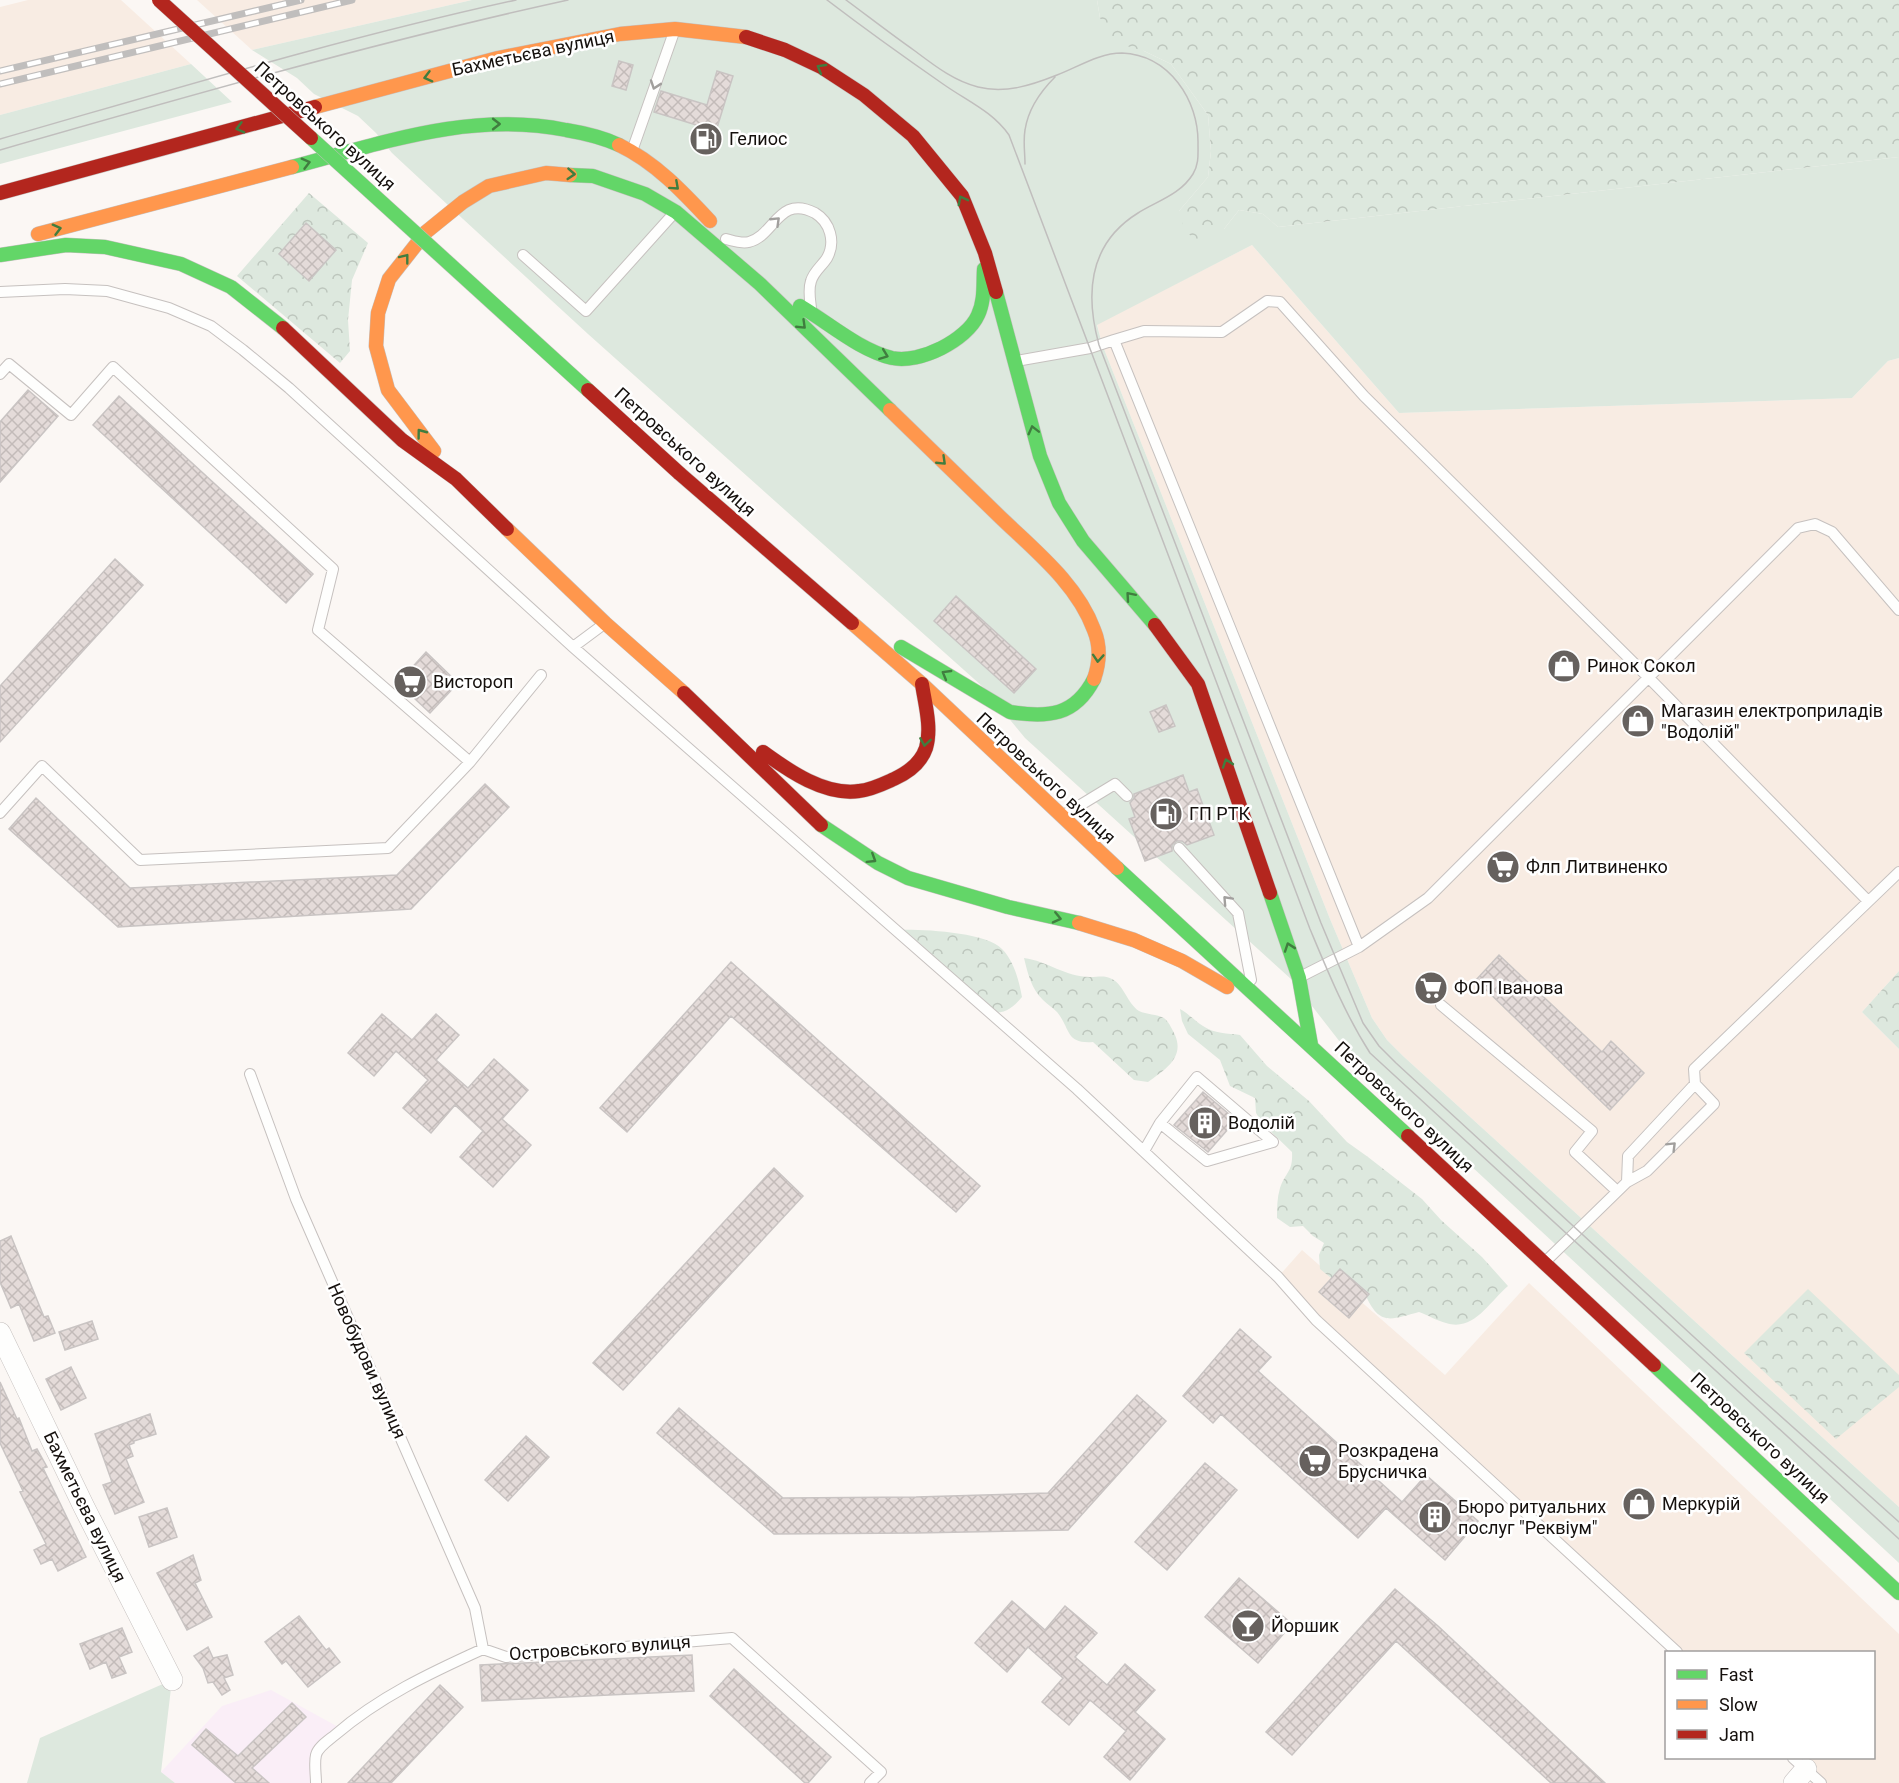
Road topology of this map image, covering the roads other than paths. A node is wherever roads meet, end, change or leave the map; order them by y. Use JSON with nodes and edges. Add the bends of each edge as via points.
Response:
{"nodes":[{"id":1,"x":159,"y":0,"type":"edge"},
{"id":2,"x":675,"y":29,"type":"junction"},
{"id":3,"x":632,"y":151,"type":"junction"},
{"id":4,"x":0,"y":193,"type":"edge"},
{"id":5,"x":676,"y":212,"type":"junction"},
{"id":6,"x":726,"y":239,"type":"junction"},
{"id":7,"x":0,"y":244,"type":"edge"},
{"id":8,"x":985,"y":253,"type":"junction"},
{"id":9,"x":0,"y":255,"type":"edge"},
{"id":10,"x":523,"y":255,"type":"dead end"},
{"id":11,"x":760,"y":284,"type":"junction"},
{"id":12,"x":0,"y":292,"type":"edge"},
{"id":13,"x":812,"y":313,"type":"junction"},
{"id":14,"x":1114,"y":340,"type":"junction"},
{"id":15,"x":1016,"y":361,"type":"junction"},
{"id":16,"x":0,"y":374,"type":"edge"},
{"id":17,"x":456,"y":479,"type":"junction"},
{"id":18,"x":822,"y":597,"type":"junction"},
{"id":19,"x":1899,"y":610,"type":"edge"},
{"id":20,"x":605,"y":623,"type":"junction"},
{"id":21,"x":573,"y":646,"type":"junction"},
{"id":22,"x":541,"y":675,"type":"dead end"},
{"id":23,"x":1648,"y":678,"type":"junction"},
{"id":24,"x":922,"y":684,"type":"junction"},
{"id":25,"x":695,"y":703,"type":"junction"},
{"id":26,"x":470,"y":762,"type":"junction"},
{"id":27,"x":1127,"y":796,"type":"dead end"},
{"id":28,"x":0,"y":813,"type":"edge"},
{"id":29,"x":1060,"y":818,"type":"junction"},
{"id":30,"x":1179,"y":848,"type":"dead end"},
{"id":31,"x":1899,"y":872,"type":"edge"},
{"id":32,"x":1868,"y":902,"type":"junction"},
{"id":33,"x":1359,"y":947,"type":"junction"},
{"id":34,"x":1299,"y":978,"type":"junction"},
{"id":35,"x":1254,"y":995,"type":"junction"},
{"id":36,"x":1441,"y":1005,"type":"dead end"},
{"id":37,"x":1311,"y":1045,"type":"junction"},
{"id":38,"x":250,"y":1074,"type":"dead end"},
{"id":39,"x":1695,"y":1084,"type":"junction"},
{"id":40,"x":1160,"y":1123,"type":"junction"},
{"id":41,"x":1144,"y":1152,"type":"junction"},
{"id":42,"x":1627,"y":1182,"type":"junction"},
{"id":43,"x":1617,"y":1191,"type":"junction"},
{"id":44,"x":1545,"y":1262,"type":"junction"},
{"id":45,"x":0,"y":1333,"type":"edge"},
{"id":46,"x":1899,"y":1593,"type":"edge"},
{"id":47,"x":483,"y":1649,"type":"junction"},
{"id":48,"x":1675,"y":1651,"type":"edge"},
{"id":49,"x":172,"y":1680,"type":"dead end"},
{"id":50,"x":1798,"y":1770,"type":"edge"},
{"id":51,"x":316,"y":1783,"type":"edge"},
{"id":52,"x":870,"y":1783,"type":"edge"},
{"id":53,"x":1821,"y":1783,"type":"edge"}],
"edges":[{"from":1,"to":18,"type":"main road","name":"Петровського вулиця","bridge":true,"via":[[679,473]]},
{"from":2,"to":3,"type":"lane","one_way":true},
{"from":2,"to":4,"type":"main road","name":"Бахметьєва вулиця","one_way":true,"via":[[620,34],[498,58]]},
{"from":8,"to":2,"type":"main road","name":"Бахметьєва вулиця","one_way":true,"via":[[962,196],[913,136],[864,95],[785,50],[742,36]]},
{"from":3,"to":6,"type":"main road","one_way":true,"via":[[692,201]]},
{"from":7,"to":3,"type":"main road","one_way":true,"via":[[419,133],[476,123],[567,130]]},
{"from":5,"to":10,"type":"lane","via":[[586,311]]},
{"from":5,"to":11,"type":"main road"},
{"from":17,"to":5,"type":"main road","one_way":true,"via":[[388,390],[376,346],[378,313],[389,279],[426,232],[489,186],[546,173],[593,176],[645,194]]},
{"from":6,"to":11,"type":"main road"},
{"from":6,"to":13,"type":"lane","one_way":true,"via":[[751,242],[784,212],[796,209],[819,216],[827,224],[831,247],[811,280]]},
{"from":13,"to":8,"type":"main road","one_way":true,"via":[[875,351],[896,359],[916,358],[956,340],[974,323],[983,303]]},
{"from":8,"to":15,"type":"main road","name":"Бахметьєва вулиця"},
{"from":9,"to":17,"type":"main road","via":[[66,245],[105,247],[181,264],[231,287],[270,316],[402,440]]},
{"from":11,"to":13,"type":"main road"},
{"from":11,"to":18,"type":"main road","one_way":true,"via":[[1062,577],[1086,611],[1095,633],[1100,650],[1098,667],[1082,697],[1062,711],[1036,715],[1010,712]]},
{"from":12,"to":21,"type":"lane","via":[[106,291],[169,308],[211,326],[289,388]]},
{"from":14,"to":15,"type":"lane"},
{"from":14,"to":23,"type":"lane","via":[[1144,331],[1222,332],[1267,301],[1280,302],[1364,396]]},
{"from":14,"to":33,"type":"lane"},
{"from":34,"to":15,"type":"main road","name":"Бахметьєва вулиця","one_way":true,"via":[[1198,684],[1164,635],[1083,541],[1059,503],[1040,456]]},
{"from":16,"to":26,"type":"lane","via":[[9,364],[71,415],[113,367],[333,569],[318,630]]},
{"from":17,"to":20,"type":"main road"},
{"from":18,"to":24,"type":"main road","name":"Петровського вулиця"},
{"from":19,"to":23,"type":"lane","via":[[1832,532],[1815,524],[1798,528]]},
{"from":20,"to":21,"type":"lane"},
{"from":20,"to":25,"type":"main road"},
{"from":21,"to":41,"type":"lane"},
{"from":22,"to":26,"type":"lane"},
{"from":23,"to":32,"type":"lane"},
{"from":23,"to":33,"type":"lane","via":[[1428,898]]},
{"from":24,"to":25,"type":"main road","one_way":true,"via":[[927,746],[918,763],[876,787],[851,792],[824,787],[803,776]]},
{"from":24,"to":29,"type":"main road","name":"Петровського вулиця"},
{"from":25,"to":37,"type":"main road","one_way":true,"via":[[823,827],[878,863],[908,878],[963,895],[1134,940],[1182,961],[1232,990]]},
{"from":26,"to":28,"type":"lane","via":[[388,848],[140,860],[42,766]]},
{"from":27,"to":29,"type":"lane","via":[[1115,784]]},
{"from":29,"to":35,"type":"main road","name":"Петровського вулиця"},
{"from":35,"to":30,"type":"lane","one_way":true,"via":[[1238,913]]},
{"from":31,"to":32,"type":"lane"},
{"from":32,"to":39,"type":"lane","via":[[1694,1069]]},
{"from":33,"to":34,"type":"lane"},
{"from":34,"to":37,"type":"main road","name":"Бахметьєва вулиця"},
{"from":35,"to":37,"type":"main road","name":"Петровського вулиця"},
{"from":36,"to":43,"type":"lane","via":[[1592,1131],[1575,1152]]},
{"from":37,"to":44,"type":"main road","name":"Петровського вулиця"},
{"from":38,"to":47,"type":"lane","name":"Новобудови вулиця","via":[[296,1199],[475,1608]]},
{"from":39,"to":42,"type":"lane","via":[[1628,1156]]},
{"from":42,"to":39,"type":"lane","one_way":true,"via":[[1647,1171],[1714,1104]]},
{"from":40,"to":40,"type":"lane","via":[[1207,1161],[1273,1142],[1197,1077]]},
{"from":40,"to":41,"type":"lane"},
{"from":41,"to":48,"type":"lane","via":[[1278,1277],[1316,1320]]},
{"from":42,"to":43,"type":"lane"},
{"from":43,"to":44,"type":"lane"},
{"from":44,"to":46,"type":"main road","name":"Петровського вулиця"},
{"from":45,"to":49,"type":"street","name":"Бахметьєва вулиця"},
{"from":47,"to":51,"type":"lane","name":"Островського вулиця","via":[[405,1685],[342,1729],[316,1754]]},
{"from":47,"to":52,"type":"lane","name":"Островського вулиця","via":[[506,1657],[732,1638],[881,1772]]},
{"from":50,"to":53,"type":"lane"}]}
